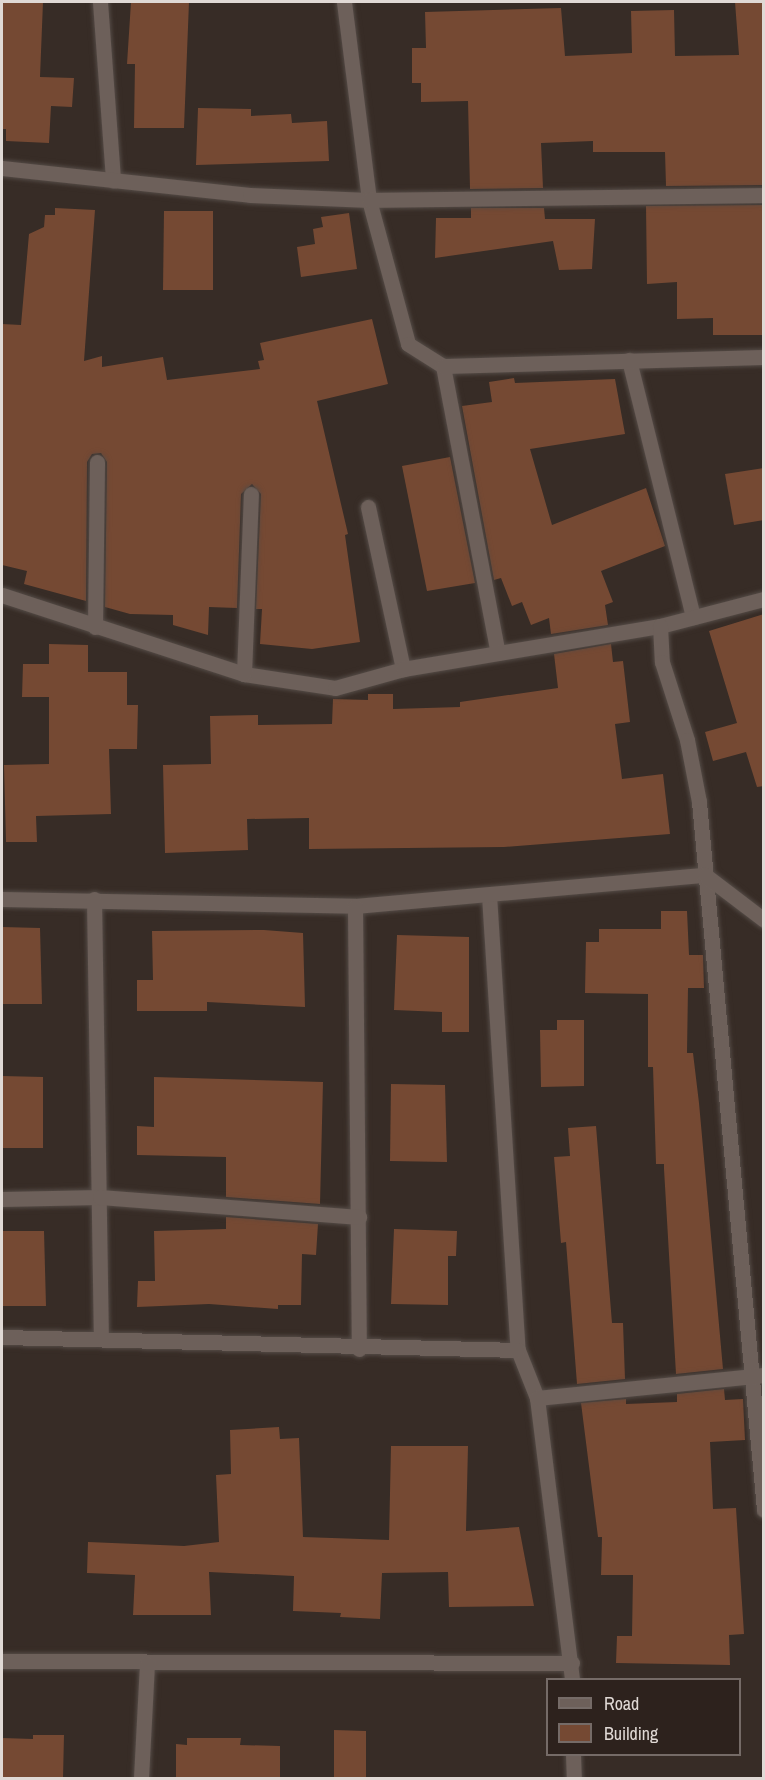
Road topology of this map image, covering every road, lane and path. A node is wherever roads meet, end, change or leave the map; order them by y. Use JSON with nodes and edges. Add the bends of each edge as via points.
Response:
{"nodes":[{"id":1,"x":100,"y":2,"type":"edge"},
{"id":2,"x":344,"y":2,"type":"edge"},
{"id":3,"x":2,"y":168,"type":"edge"},
{"id":4,"x":113,"y":181,"type":"junction"},
{"id":5,"x":764,"y":195,"type":"edge"},
{"id":6,"x":369,"y":200,"type":"junction"},
{"id":7,"x":764,"y":357,"type":"edge"},
{"id":8,"x":629,"y":360,"type":"junction"},
{"id":9,"x":443,"y":366,"type":"junction"},
{"id":10,"x":97,"y":462,"type":"dead end"},
{"id":11,"x":251,"y":494,"type":"dead end"},
{"id":12,"x":368,"y":507,"type":"dead end"},
{"id":13,"x":2,"y":595,"type":"edge"},
{"id":14,"x":764,"y":599,"type":"edge"},
{"id":15,"x":693,"y":617,"type":"junction"},
{"id":16,"x":660,"y":626,"type":"junction"},
{"id":17,"x":95,"y":627,"type":"junction"},
{"id":18,"x":498,"y":653,"type":"junction"},
{"id":19,"x":403,"y":669,"type":"junction"},
{"id":20,"x":244,"y":674,"type":"junction"},
{"id":21,"x":705,"y":876,"type":"junction"},
{"id":22,"x":489,"y":895,"type":"junction"},
{"id":23,"x":2,"y":899,"type":"edge"},
{"id":24,"x":94,"y":899,"type":"junction"},
{"id":25,"x":355,"y":906,"type":"junction"},
{"id":26,"x":764,"y":920,"type":"edge"},
{"id":27,"x":100,"y":1197,"type":"junction"},
{"id":28,"x":2,"y":1199,"type":"edge"},
{"id":29,"x":359,"y":1217,"type":"junction"},
{"id":30,"x":2,"y":1337,"type":"edge"},
{"id":31,"x":101,"y":1337,"type":"junction"},
{"id":32,"x":359,"y":1349,"type":"junction"},
{"id":33,"x":518,"y":1350,"type":"junction"},
{"id":34,"x":758,"y":1375,"type":"edge"},
{"id":35,"x":537,"y":1398,"type":"junction"},
{"id":36,"x":762,"y":1472,"type":"edge"},
{"id":37,"x":764,"y":1510,"type":"edge"},
{"id":38,"x":2,"y":1661,"type":"edge"},
{"id":39,"x":147,"y":1663,"type":"junction"},
{"id":40,"x":572,"y":1663,"type":"junction"},
{"id":41,"x":572,"y":1678,"type":"edge"},
{"id":42,"x":573,"y":1756,"type":"edge"},
{"id":43,"x":141,"y":1779,"type":"edge"},
{"id":44,"x":574,"y":1779,"type":"edge"}],
"edges":[{"from":1,"to":4,"type":"street"},
{"from":2,"to":6,"type":"street"},
{"from":3,"to":4,"type":"street"},
{"from":4,"to":6,"type":"street","via":[[250,195]]},
{"from":5,"to":6,"type":"street"},
{"from":6,"to":9,"type":"street","via":[[408,344]]},
{"from":7,"to":8,"type":"street"},
{"from":8,"to":9,"type":"street"},
{"from":8,"to":15,"type":"street"},
{"from":9,"to":18,"type":"street"},
{"from":10,"to":17,"type":"street"},
{"from":11,"to":20,"type":"street"},
{"from":12,"to":19,"type":"street"},
{"from":13,"to":17,"type":"street"},
{"from":14,"to":15,"type":"street"},
{"from":15,"to":16,"type":"street"},
{"from":16,"to":18,"type":"street"},
{"from":16,"to":21,"type":"street","via":[[662,662],[687,740],[699,802]]},
{"from":17,"to":20,"type":"street"},
{"from":18,"to":19,"type":"street"},
{"from":19,"to":20,"type":"street","via":[[335,688]]},
{"from":21,"to":22,"type":"street"},
{"from":21,"to":26,"type":"street"},
{"from":21,"to":34,"type":"street"},
{"from":22,"to":25,"type":"street"},
{"from":22,"to":33,"type":"street"},
{"from":23,"to":24,"type":"street"},
{"from":24,"to":25,"type":"street"},
{"from":24,"to":27,"type":"street"},
{"from":25,"to":29,"type":"street"},
{"from":27,"to":28,"type":"street"},
{"from":27,"to":29,"type":"street"},
{"from":27,"to":31,"type":"street"},
{"from":29,"to":32,"type":"street"},
{"from":30,"to":31,"type":"street"},
{"from":31,"to":32,"type":"street"},
{"from":32,"to":33,"type":"street"},
{"from":33,"to":35,"type":"street"},
{"from":34,"to":35,"type":"street"},
{"from":34,"to":36,"type":"street"},
{"from":35,"to":40,"type":"street"},
{"from":36,"to":37,"type":"street"},
{"from":38,"to":39,"type":"street"},
{"from":39,"to":40,"type":"street"},
{"from":39,"to":43,"type":"street"},
{"from":40,"to":41,"type":"street"},
{"from":42,"to":44,"type":"street"}]}
